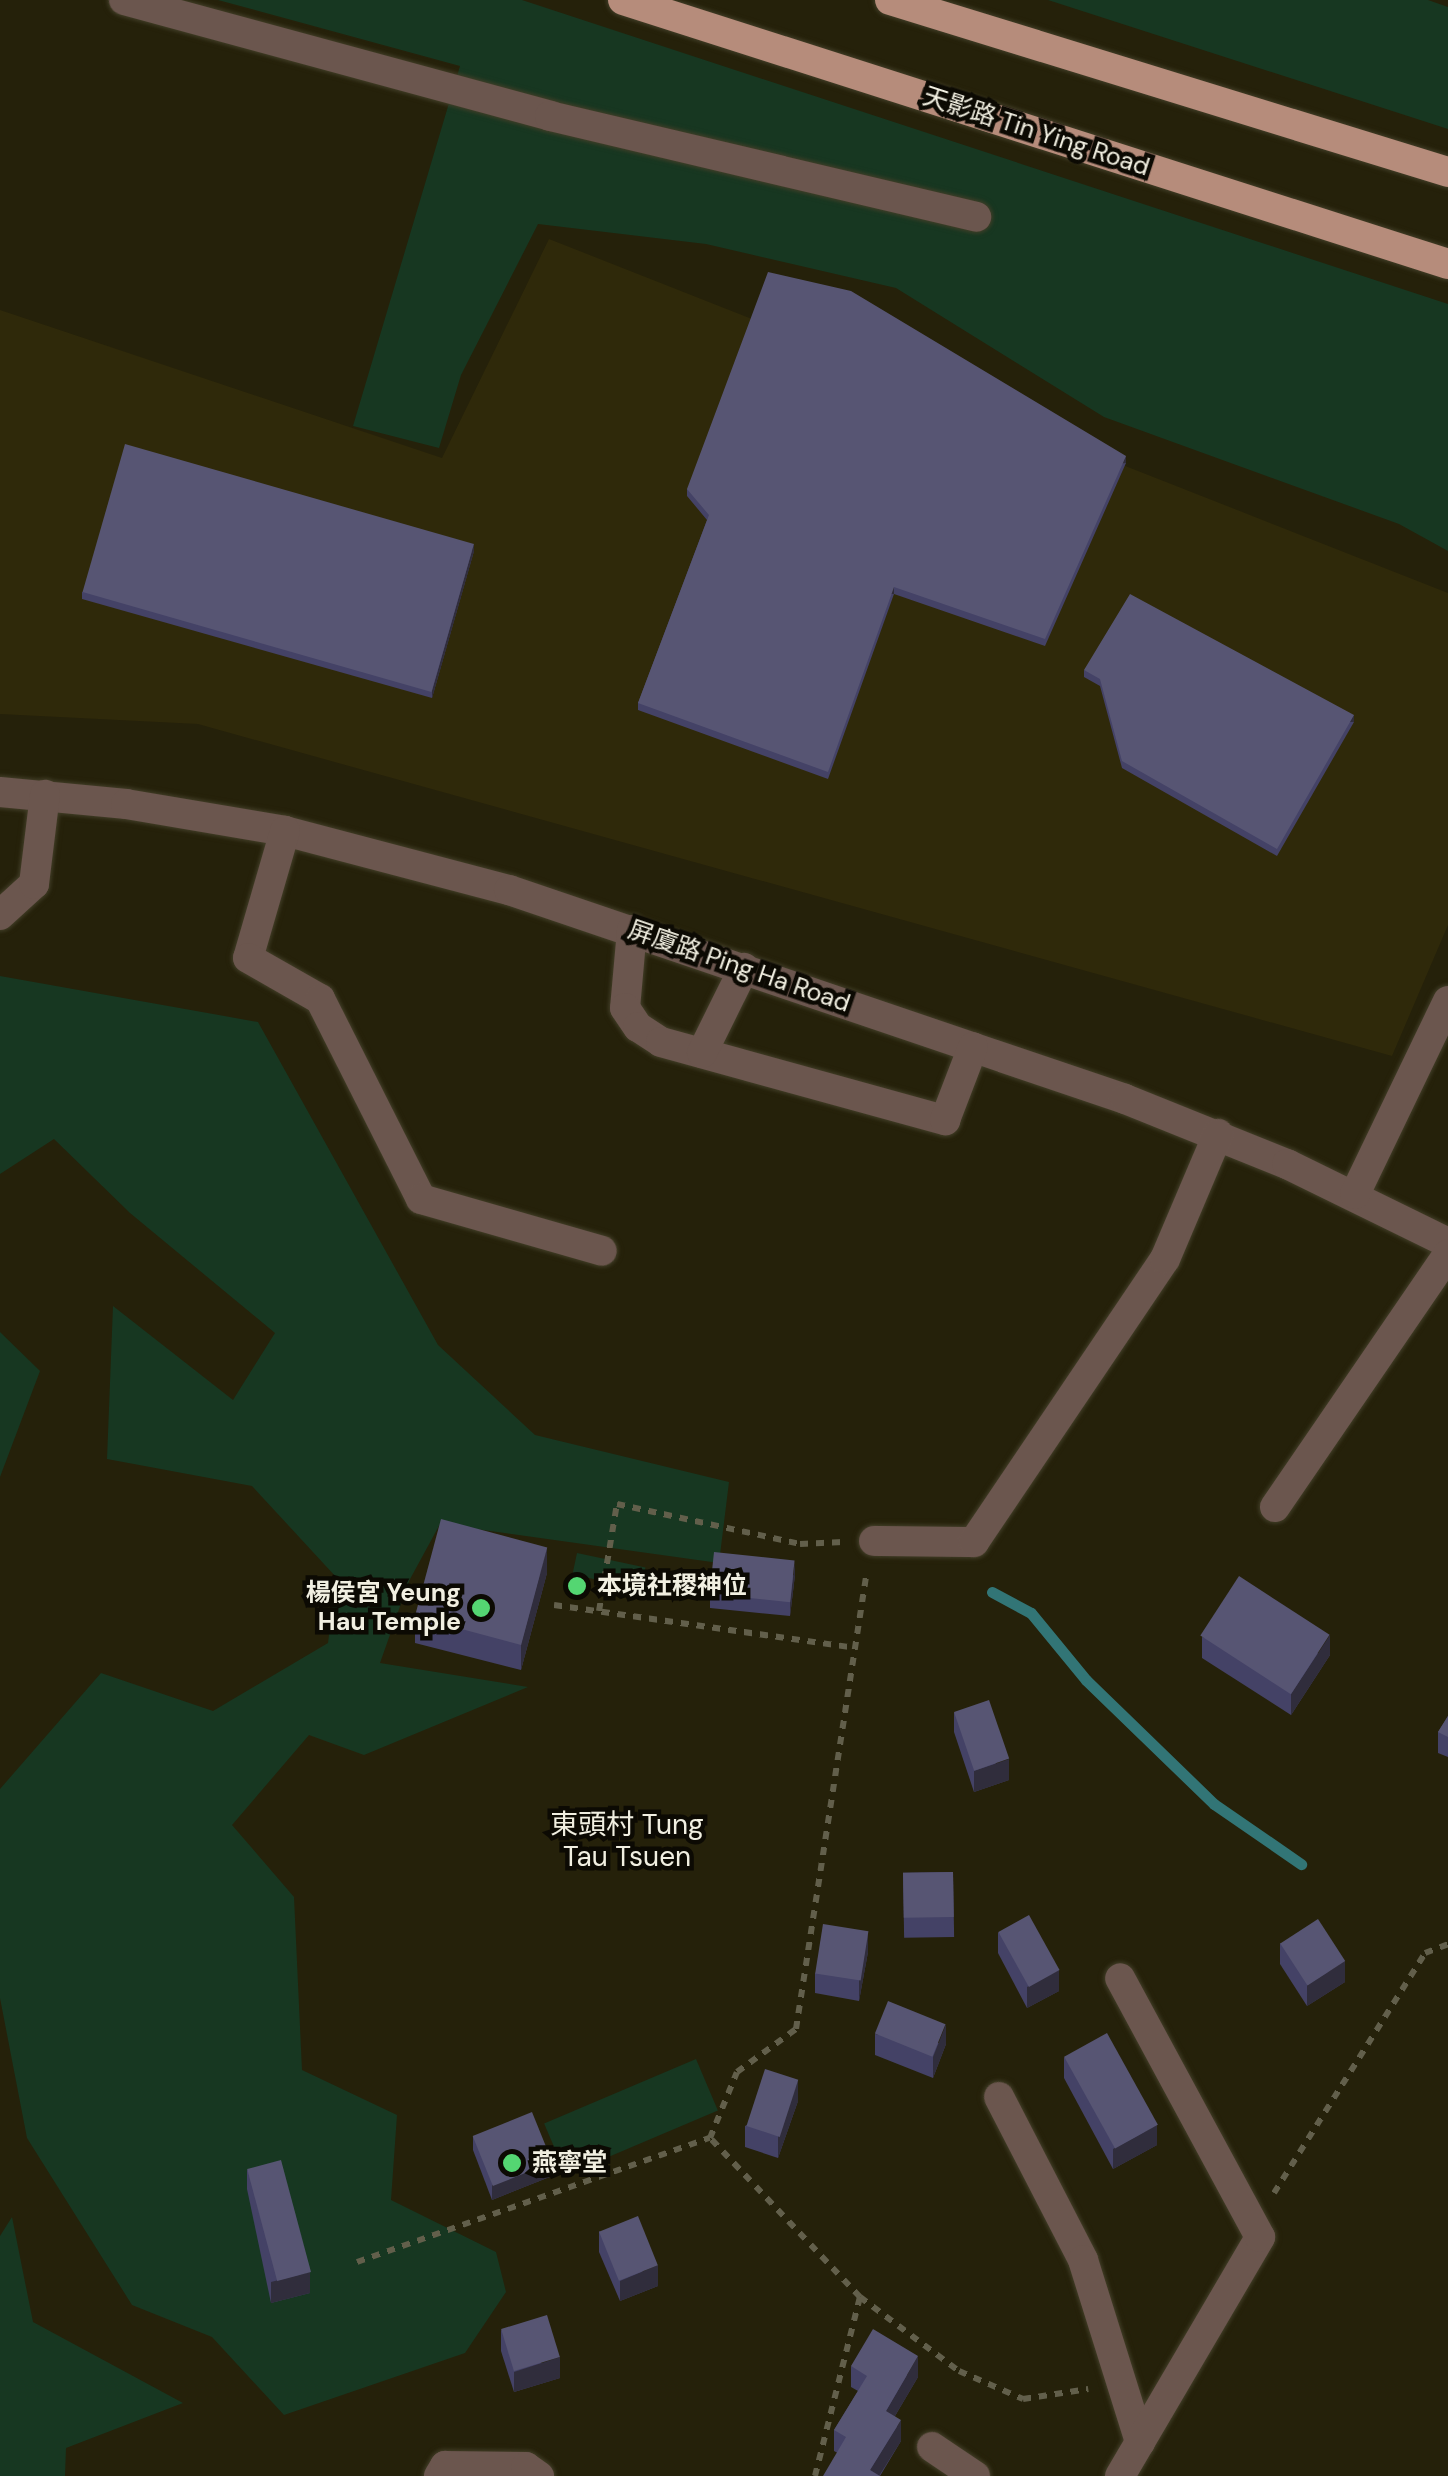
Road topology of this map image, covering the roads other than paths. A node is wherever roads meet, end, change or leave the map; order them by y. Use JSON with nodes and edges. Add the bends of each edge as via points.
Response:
{"nodes":[{"id":1,"x":124,"y":0,"type":"edge"},
{"id":2,"x":623,"y":0,"type":"edge"},
{"id":3,"x":890,"y":0,"type":"edge"},
{"id":4,"x":1448,"y":172,"type":"edge"},
{"id":5,"x":976,"y":217,"type":"dead end"},
{"id":6,"x":1448,"y":264,"type":"edge"},
{"id":7,"x":0,"y":792,"type":"edge"},
{"id":8,"x":45,"y":794,"type":"junction"},
{"id":9,"x":284,"y":832,"type":"junction"},
{"id":10,"x":0,"y":915,"type":"edge"},
{"id":11,"x":632,"y":930,"type":"junction"},
{"id":12,"x":744,"y":968,"type":"junction"},
{"id":13,"x":1448,"y":1001,"type":"edge"},
{"id":14,"x":973,"y":1046,"type":"junction"},
{"id":15,"x":702,"y":1053,"type":"junction"},
{"id":16,"x":1218,"y":1134,"type":"junction"},
{"id":17,"x":1355,"y":1194,"type":"junction"},
{"id":18,"x":1448,"y":1243,"type":"edge"},
{"id":19,"x":602,"y":1252,"type":"dead end"},
{"id":20,"x":1448,"y":1254,"type":"edge"},
{"id":21,"x":1274,"y":1507,"type":"dead end"},
{"id":22,"x":874,"y":1540,"type":"road end"},
{"id":23,"x":1120,"y":1978,"type":"dead end"},
{"id":24,"x":1000,"y":2097,"type":"dead end"},
{"id":25,"x":1140,"y":2442,"type":"junction"},
{"id":26,"x":932,"y":2446,"type":"dead end"},
{"id":27,"x":439,"y":2476,"type":"edge"},
{"id":28,"x":539,"y":2476,"type":"edge"},
{"id":29,"x":975,"y":2476,"type":"edge"},
{"id":30,"x":1120,"y":2476,"type":"edge"}],
"edges":[{"from":1,"to":5,"type":"street","via":[[550,116]]},
{"from":2,"to":6,"type":"main road","name":"天影路 Tin Ying Road"},
{"from":3,"to":4,"type":"main road"},
{"from":7,"to":8,"type":"street","name":"屏廈路 Ping Ha Road"},
{"from":8,"to":9,"type":"street","name":"屏廈路 Ping Ha Road"},
{"from":8,"to":10,"type":"street","via":[[34,884]]},
{"from":9,"to":11,"type":"street","name":"屏廈路 Ping Ha Road","via":[[425,866]]},
{"from":9,"to":19,"type":"street","via":[[248,958],[320,1000],[421,1198]]},
{"from":11,"to":12,"type":"street","name":"屏廈路 Ping Ha Road"},
{"from":11,"to":15,"type":"street","via":[[625,1008],[661,1042]]},
{"from":12,"to":14,"type":"street","name":"屏廈路 Ping Ha Road"},
{"from":12,"to":15,"type":"street"},
{"from":13,"to":17,"type":"street"},
{"from":14,"to":15,"type":"street","via":[[945,1120]]},
{"from":14,"to":16,"type":"street","name":"屏廈路 Ping Ha Road"},
{"from":16,"to":17,"type":"street","name":"屏廈路 Ping Ha Road"},
{"from":16,"to":22,"type":"street","via":[[1164,1260],[974,1542]]},
{"from":17,"to":18,"type":"street","name":"屏廈路 Ping Ha Road"},
{"from":20,"to":21,"type":"street"},
{"from":23,"to":25,"type":"street","via":[[1256,2222],[1256,2253]]},
{"from":24,"to":25,"type":"street","via":[[1083,2260]]},
{"from":25,"to":30,"type":"street"},
{"from":26,"to":29,"type":"street"},
{"from":27,"to":28,"type":"street","via":[[445,2466],[526,2468]]}]}
